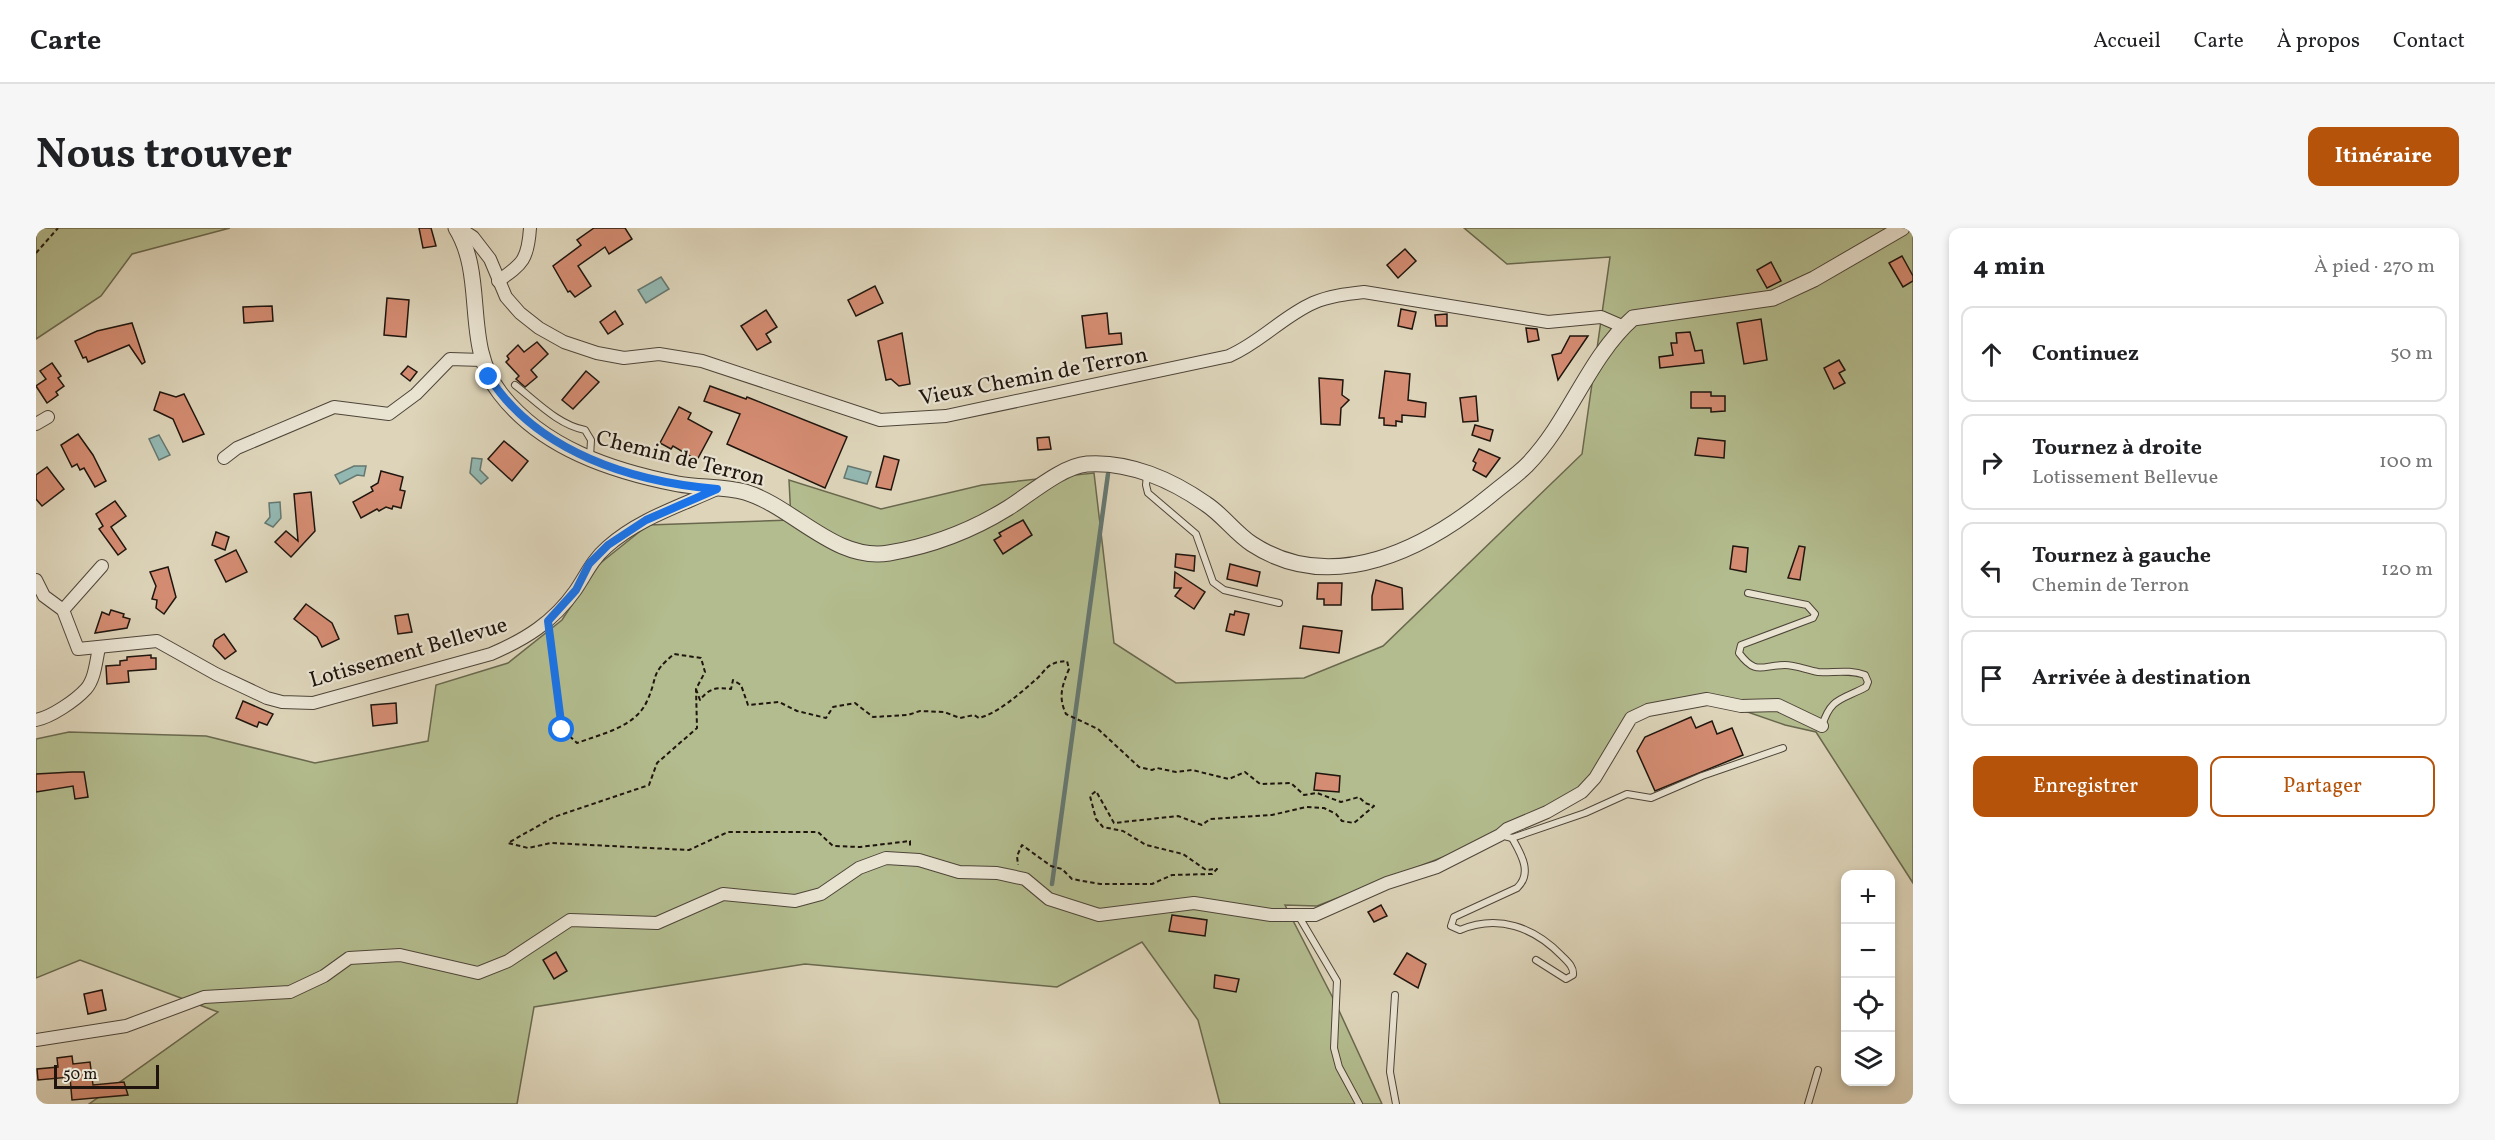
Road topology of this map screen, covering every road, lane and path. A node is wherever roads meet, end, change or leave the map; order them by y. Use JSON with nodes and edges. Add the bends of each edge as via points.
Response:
{"nodes":[{"id":1,"x":58,"y":228,"type":"edge"},
{"id":2,"x":457,"y":228,"type":"edge"},
{"id":3,"x":530,"y":228,"type":"edge"},
{"id":4,"x":1902,"y":228,"type":"edge"},
{"id":5,"x":1880,"y":233,"type":"edge"},
{"id":6,"x":36,"y":253,"type":"edge"},
{"id":7,"x":498,"y":280,"type":"junction"},
{"id":8,"x":1624,"y":327,"type":"junction"},
{"id":9,"x":482,"y":360,"type":"junction"},
{"id":10,"x":514,"y":385,"type":"dead end"},
{"id":11,"x":48,"y":417,"type":"dead end"},
{"id":12,"x":36,"y":424,"type":"edge"},
{"id":13,"x":224,"y":458,"type":"dead end"},
{"id":14,"x":590,"y":458,"type":"junction"},
{"id":15,"x":1147,"y":473,"type":"junction"},
{"id":16,"x":717,"y":489,"type":"junction"},
{"id":17,"x":102,"y":566,"type":"dead end"},
{"id":18,"x":36,"y":580,"type":"edge"},
{"id":19,"x":1748,"y":593,"type":"dead end"},
{"id":20,"x":40,"y":598,"type":"edge"},
{"id":21,"x":1279,"y":603,"type":"dead end"},
{"id":22,"x":63,"y":610,"type":"junction"},
{"id":23,"x":548,"y":621,"type":"junction"},
{"id":24,"x":99,"y":648,"type":"junction"},
{"id":25,"x":696,"y":689,"type":"junction"},
{"id":26,"x":36,"y":720,"type":"edge"},
{"id":27,"x":1822,"y":726,"type":"joint"},
{"id":28,"x":1783,"y":748,"type":"dead end"},
{"id":29,"x":1506,"y":837,"type":"junction"},
{"id":30,"x":910,"y":859,"type":"junction"},
{"id":31,"x":1016,"y":877,"type":"junction"},
{"id":32,"x":1298,"y":915,"type":"junction"},
{"id":33,"x":1536,"y":960,"type":"dead end"},
{"id":34,"x":1395,"y":995,"type":"dead end"},
{"id":35,"x":36,"y":1040,"type":"edge"},
{"id":36,"x":1818,"y":1071,"type":"dead end"},
{"id":37,"x":1359,"y":1104,"type":"edge"},
{"id":38,"x":1396,"y":1104,"type":"edge"},
{"id":39,"x":1808,"y":1104,"type":"edge"}],
"edges":[{"from":1,"to":6,"type":"path"},
{"from":2,"to":7,"type":"street","name":"Vieux Chemin de Terron","via":[[473,237],[490,259]]},
{"from":2,"to":9,"type":"street","name":"Chemin de Terron","via":[[467,252]]},
{"from":3,"to":7,"type":"street","via":[[529,245],[519,267]]},
{"from":4,"to":5,"type":"street","name":"Chemin de Terron"},
{"from":5,"to":8,"type":"street","name":"Chemin de Terron","via":[[1814,279],[1773,298],[1633,318]]},
{"from":7,"to":8,"type":"street","name":"Vieux Chemin de Terron","via":[[520,313],[564,342],[624,358],[659,354],[702,361],[880,420],[946,416],[1230,356],[1253,346],[1313,303],[1339,295],[1364,292],[1548,322],[1601,317]]},
{"from":8,"to":15,"type":"street","name":"Chemin de Terron","via":[[1598,358],[1564,415],[1528,464],[1437,536],[1403,552],[1361,563],[1286,562],[1250,543],[1208,505]]},
{"from":9,"to":13,"type":"street","via":[[450,359],[416,394],[389,414],[334,407],[248,443]]},
{"from":9,"to":14,"type":"street","name":"Chemin de Terron","via":[[499,393],[524,419],[559,444]]},
{"from":10,"to":14,"type":"lane","via":[[553,416],[585,430],[591,440]]},
{"from":11,"to":12,"type":"street"},
{"from":14,"to":16,"type":"street","name":"Chemin de Terron","via":[[677,484]]},
{"from":15,"to":16,"type":"street","name":"Chemin de Terron","via":[[1084,464],[962,533],[883,554],[851,551],[773,503],[743,492]]},
{"from":15,"to":21,"type":"lane","via":[[1148,493],[1196,534],[1213,582],[1224,590]]},
{"from":16,"to":23,"type":"street","name":"Lotissement Bellevue","via":[[646,520],[608,545],[589,564],[576,590]]},
{"from":17,"to":22,"type":"street"},
{"from":18,"to":20,"type":"street"},
{"from":19,"to":27,"type":"lane","via":[[1807,605],[1815,614],[1741,645],[1739,653],[1746,662],[1762,669],[1786,665],[1865,675],[1866,687],[1837,699],[1828,708]]},
{"from":20,"to":22,"type":"street"},
{"from":22,"to":24,"type":"street","name":"Lotissement Bellevue","via":[[78,649]]},
{"from":23,"to":24,"type":"street","name":"Lotissement Bellevue","via":[[518,642],[491,654],[313,703],[267,698],[157,641]]},
{"from":23,"to":25,"type":"path","via":[[562,730],[577,743],[622,727],[647,703],[657,668],[674,654],[701,658],[705,672]]},
{"from":24,"to":26,"type":"street","via":[[86,689]]},
{"from":25,"to":30,"type":"path","via":[[697,728],[657,763],[649,785],[554,818],[508,843],[528,848],[551,843],[689,850],[728,832],[818,832],[833,846],[910,841]]},
{"from":25,"to":31,"type":"path","via":[[700,700],[707,691],[731,689],[732,680],[741,685],[748,705],[779,702],[826,718],[833,707],[855,703],[873,717],[944,711],[960,718],[979,718],[1036,681],[1042,670],[1055,662],[1067,661],[1070,669],[1060,701],[1066,714],[1098,729],[1139,766],[1176,772],[1192,770],[1229,779],[1245,772],[1260,784],[1291,783],[1304,795],[1317,793],[1341,802],[1359,797],[1374,806],[1354,823],[1342,821],[1324,808],[1306,807],[1272,815],[1210,819],[1202,825],[1178,816],[1114,823],[1096,791],[1090,796],[1090,804],[1103,827],[1124,831],[1146,845],[1183,854],[1206,870],[1217,868],[1212,874],[1188,873],[1152,884],[1115,886],[1072,879],[1062,868],[1051,866],[1022,845]]},
{"from":27,"to":29,"type":"street","via":[[1778,705],[1741,706],[1707,699],[1648,710],[1631,718],[1595,778],[1582,792],[1507,829]]},
{"from":28,"to":29,"type":"lane","via":[[1651,798],[1627,794],[1585,813]]},
{"from":29,"to":32,"type":"street","via":[[1315,915]]},
{"from":29,"to":33,"type":"lane","via":[[1522,856],[1524,882],[1454,917],[1451,926],[1460,930],[1489,922],[1535,933],[1571,966],[1573,975],[1561,977]]},
{"from":30,"to":31,"type":"street","via":[[959,872]]},
{"from":30,"to":35,"type":"street","via":[[886,858],[859,868],[821,894],[795,901],[723,894],[657,923],[570,920],[508,961],[478,973],[400,955],[349,958],[324,976],[290,992],[204,997],[126,1026]]},
{"from":31,"to":32,"type":"street","via":[[1025,879],[1048,899],[1099,915],[1194,903],[1271,915]]},
{"from":32,"to":37,"type":"lane","via":[[1336,981],[1334,1048],[1339,1067]]},
{"from":34,"to":38,"type":"lane","via":[[1390,1072]]},
{"from":36,"to":39,"type":"lane"}]}
